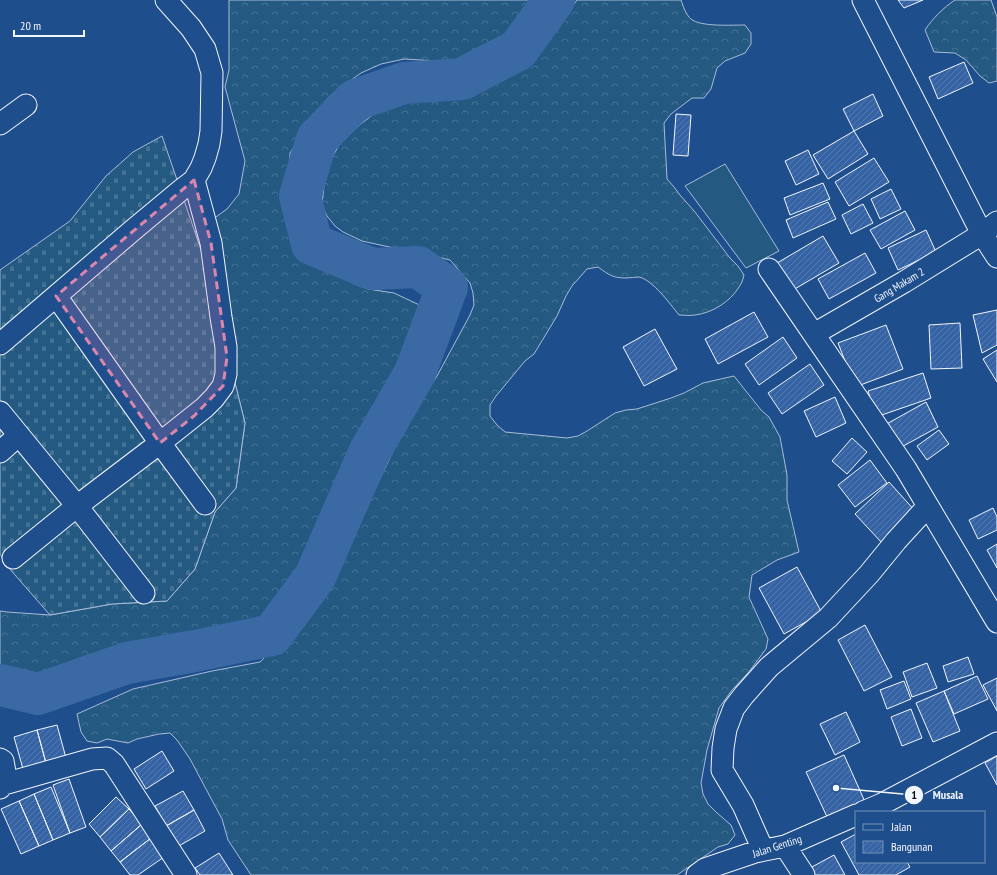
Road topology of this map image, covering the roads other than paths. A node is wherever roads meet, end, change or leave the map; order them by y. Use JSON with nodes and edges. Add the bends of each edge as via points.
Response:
{"nodes":[{"id":1,"x":166,"y":0,"type":"edge"},
{"id":2,"x":864,"y":0,"type":"edge"},
{"id":3,"x":26,"y":105,"type":"dead end"},
{"id":4,"x":0,"y":124,"type":"edge"},
{"id":5,"x":194,"y":180,"type":"junction"},
{"id":6,"x":990,"y":228,"type":"edge"},
{"id":7,"x":997,"y":257,"type":"edge"},
{"id":8,"x":770,"y":269,"type":"dead end"},
{"id":9,"x":56,"y":296,"type":"junction"},
{"id":10,"x":814,"y":334,"type":"junction"},
{"id":11,"x":0,"y":344,"type":"edge"},
{"id":12,"x":0,"y":412,"type":"edge"},
{"id":13,"x":19,"y":435,"type":"junction"},
{"id":14,"x":160,"y":443,"type":"junction"},
{"id":15,"x":0,"y":452,"type":"edge"},
{"id":16,"x":205,"y":504,"type":"dead end"},
{"id":17,"x":77,"y":506,"type":"junction"},
{"id":18,"x":928,"y":506,"type":"junction"},
{"id":19,"x":13,"y":558,"type":"dead end"},
{"id":20,"x":144,"y":593,"type":"dead end"},
{"id":21,"x":997,"y":622,"type":"edge"},
{"id":22,"x":997,"y":743,"type":"edge"},
{"id":23,"x":0,"y":759,"type":"edge"},
{"id":24,"x":1,"y":786,"type":"edge"},
{"id":25,"x":865,"y":811,"type":"edge"},
{"id":26,"x":855,"y":815,"type":"edge"},
{"id":27,"x":784,"y":846,"type":"junction"},
{"id":28,"x":763,"y":850,"type":"junction"},
{"id":29,"x":186,"y":875,"type":"edge"},
{"id":30,"x":697,"y":875,"type":"edge"},
{"id":31,"x":804,"y":875,"type":"edge"}],
"edges":[{"from":1,"to":5,"type":"street","via":[[191,28],[205,49],[212,73],[209,144]]},
{"from":2,"to":6,"type":"street"},
{"from":3,"to":4,"type":"street"},
{"from":5,"to":9,"type":"street"},
{"from":5,"to":14,"type":"street","via":[[211,243],[226,346],[226,374],[214,398]]},
{"from":6,"to":7,"type":"street"},
{"from":6,"to":10,"type":"street","name":"Gang Makam 2"},
{"from":8,"to":10,"type":"street"},
{"from":9,"to":11,"type":"street"},
{"from":9,"to":14,"type":"street"},
{"from":10,"to":18,"type":"street","via":[[906,469]]},
{"from":12,"to":13,"type":"street"},
{"from":13,"to":15,"type":"street"},
{"from":13,"to":17,"type":"street"},
{"from":14,"to":16,"type":"street"},
{"from":14,"to":17,"type":"street"},
{"from":17,"to":19,"type":"street"},
{"from":17,"to":20,"type":"street"},
{"from":18,"to":21,"type":"street"},
{"from":18,"to":28,"type":"street","via":[[828,618],[769,667],[734,708],[726,729],[722,770],[743,805]]},
{"from":22,"to":25,"type":"street"},
{"from":23,"to":24,"type":"street","via":[[5,772]]},
{"from":24,"to":29,"type":"street","via":[[92,759],[107,758],[114,764]]},
{"from":26,"to":27,"type":"street","name":"Jalan Genting"},
{"from":27,"to":28,"type":"street","name":"Jalan Genting"},
{"from":27,"to":31,"type":"street"},
{"from":28,"to":30,"type":"street","name":"Jalan Genting","via":[[705,869]]}]}
